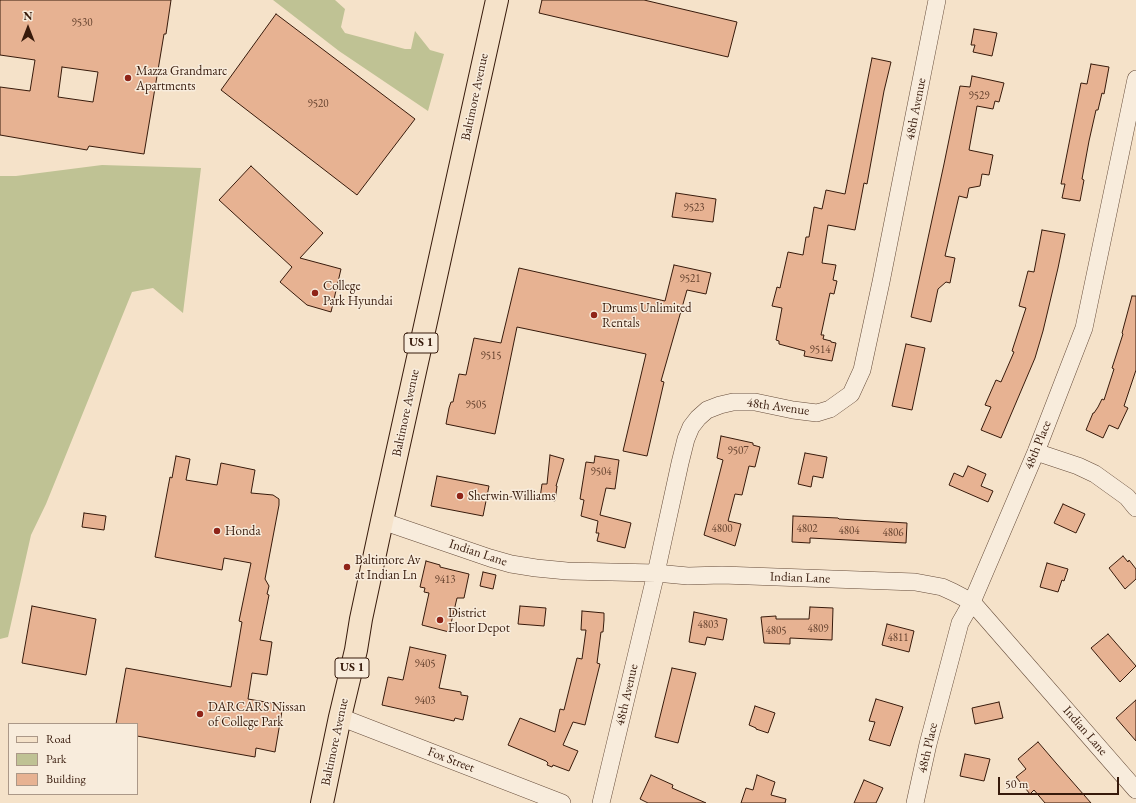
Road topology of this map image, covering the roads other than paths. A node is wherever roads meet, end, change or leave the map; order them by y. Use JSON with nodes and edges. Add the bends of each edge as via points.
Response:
{"nodes":[{"id":1,"x":497,"y":0,"type":"edge"},
{"id":2,"x":937,"y":0,"type":"edge"},
{"id":3,"x":1136,"y":79,"type":"edge"},
{"id":4,"x":1036,"y":452,"type":"junction"},
{"id":5,"x":1136,"y":508,"type":"edge"},
{"id":6,"x":382,"y":521,"type":"junction"},
{"id":7,"x":656,"y":573,"type":"junction"},
{"id":8,"x":972,"y":602,"type":"junction"},
{"id":9,"x":340,"y":717,"type":"junction"},
{"id":10,"x":1136,"y":790,"type":"edge"},
{"id":11,"x":322,"y":803,"type":"edge"},
{"id":12,"x":562,"y":803,"type":"edge"},
{"id":13,"x":601,"y":803,"type":"edge"},
{"id":14,"x":915,"y":803,"type":"edge"}],
"edges":[{"from":1,"to":6,"type":"main road","name":"Baltimore Avenue","number":"US 1"},
{"from":2,"to":7,"type":"street","name":"48th Avenue","via":[[881,282],[862,370],[852,394],[830,409],[817,413],[755,402],[733,402],[720,404],[698,418],[686,439]]},
{"from":3,"to":4,"type":"street","name":"48th Place","via":[[1084,328]]},
{"from":4,"to":5,"type":"street","via":[[1095,474]]},
{"from":4,"to":8,"type":"street","name":"48th Place"},
{"from":6,"to":7,"type":"street","name":"Indian Lane","via":[[511,564],[567,571]]},
{"from":6,"to":9,"type":"main road","name":"Baltimore Avenue","number":"US 1"},
{"from":7,"to":8,"type":"street","name":"Indian Lane","via":[[915,582],[954,592]]},
{"from":7,"to":13,"type":"street","name":"48th Avenue"},
{"from":8,"to":10,"type":"street","name":"Indian Lane"},
{"from":8,"to":14,"type":"street","name":"48th Place","via":[[960,623]]},
{"from":9,"to":11,"type":"main road","name":"Baltimore Avenue","number":"US 1"},
{"from":9,"to":12,"type":"street","name":"Fox Street"}]}
